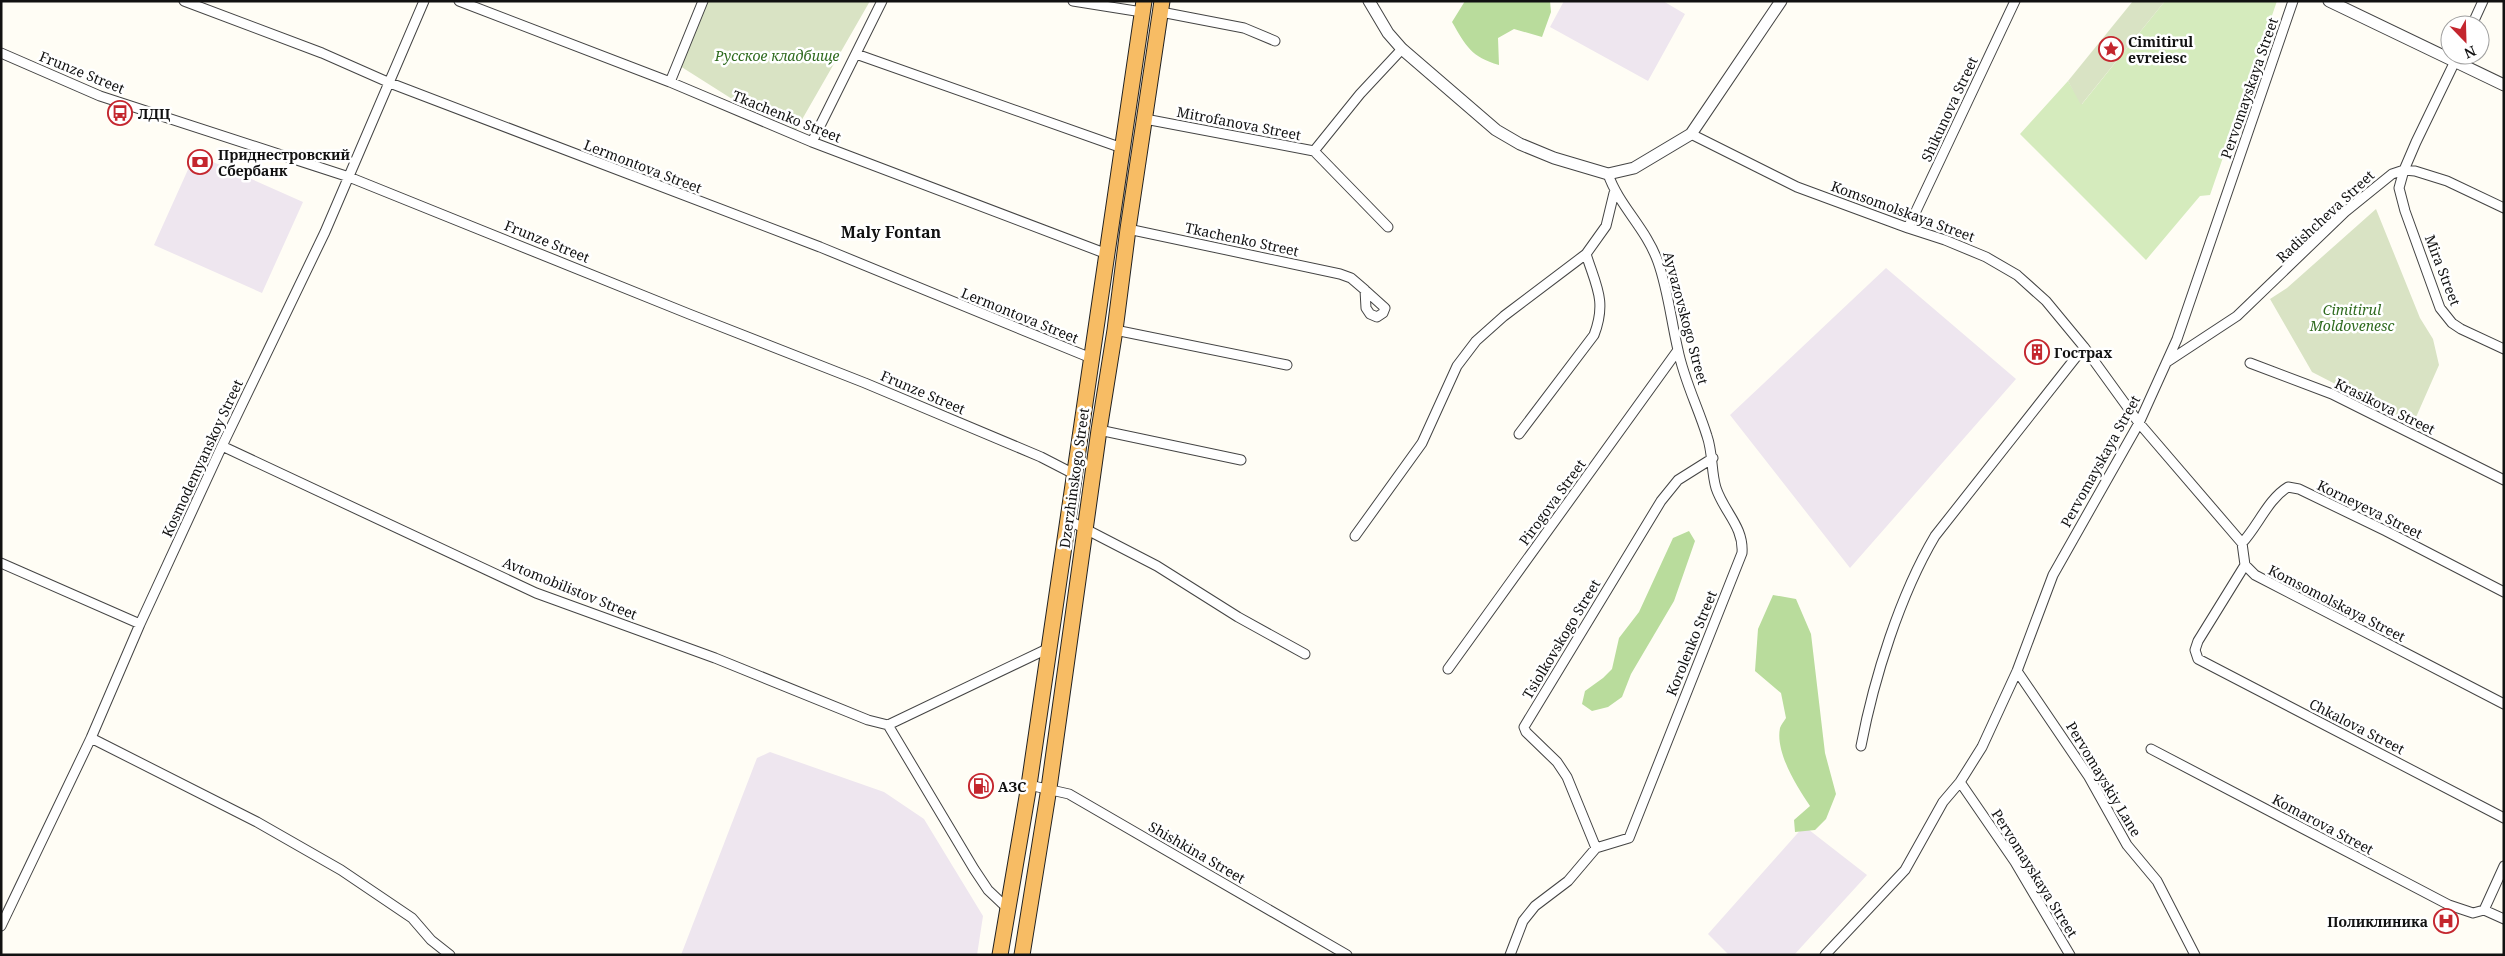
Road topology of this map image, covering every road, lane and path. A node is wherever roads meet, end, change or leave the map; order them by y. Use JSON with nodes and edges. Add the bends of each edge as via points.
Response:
{"nodes":[{"id":1,"x":184,"y":1,"type":"edge"},
{"id":2,"x":424,"y":1,"type":"edge"},
{"id":3,"x":459,"y":1,"type":"edge"},
{"id":4,"x":702,"y":1,"type":"edge"},
{"id":5,"x":882,"y":1,"type":"edge"},
{"id":6,"x":1073,"y":1,"type":"edge"},
{"id":7,"x":1369,"y":1,"type":"edge"},
{"id":8,"x":1781,"y":1,"type":"edge"},
{"id":9,"x":2015,"y":1,"type":"edge"},
{"id":10,"x":2293,"y":1,"type":"edge"},
{"id":11,"x":2329,"y":1,"type":"edge"},
{"id":12,"x":2483,"y":1,"type":"edge"},
{"id":13,"x":1143,"y":7,"type":"edge"},
{"id":14,"x":1161,"y":7,"type":"edge"},
{"id":15,"x":2477,"y":15,"type":"edge"},
{"id":16,"x":1275,"y":41,"type":"dead end"},
{"id":17,"x":1402,"y":49,"type":"junction"},
{"id":18,"x":2440,"y":50,"type":"edge"},
{"id":19,"x":1,"y":53,"type":"edge"},
{"id":20,"x":856,"y":54,"type":"junction"},
{"id":21,"x":2454,"y":65,"type":"edge"},
{"id":22,"x":2469,"y":65,"type":"edge"},
{"id":23,"x":670,"y":82,"type":"junction"},
{"id":24,"x":390,"y":83,"type":"junction"},
{"id":25,"x":2504,"y":85,"type":"edge"},
{"id":26,"x":1145,"y":119,"type":"junction"},
{"id":27,"x":1690,"y":134,"type":"junction"},
{"id":28,"x":812,"y":142,"type":"junction"},
{"id":29,"x":1122,"y":148,"type":"junction"},
{"id":30,"x":1314,"y":151,"type":"junction"},
{"id":31,"x":2404,"y":170,"type":"junction"},
{"id":32,"x":1608,"y":174,"type":"junction"},
{"id":33,"x":350,"y":176,"type":"junction"},
{"id":34,"x":1614,"y":193,"type":"junction"},
{"id":35,"x":2504,"y":208,"type":"edge"},
{"id":36,"x":1388,"y":227,"type":"dead end"},
{"id":37,"x":1908,"y":228,"type":"junction"},
{"id":38,"x":1128,"y":229,"type":"junction"},
{"id":39,"x":1107,"y":254,"type":"junction"},
{"id":40,"x":1586,"y":254,"type":"junction"},
{"id":41,"x":1366,"y":290,"type":"dead end"},
{"id":42,"x":1115,"y":330,"type":"junction"},
{"id":43,"x":2084,"y":346,"type":"junction"},
{"id":44,"x":2504,"y":349,"type":"edge"},
{"id":45,"x":1678,"y":350,"type":"junction"},
{"id":46,"x":1091,"y":358,"type":"junction"},
{"id":47,"x":2166,"y":362,"type":"junction"},
{"id":48,"x":2250,"y":363,"type":"dead end"},
{"id":49,"x":1287,"y":365,"type":"dead end"},
{"id":50,"x":2139,"y":423,"type":"junction"},
{"id":51,"x":1099,"y":430,"type":"junction"},
{"id":52,"x":1520,"y":434,"type":"dead end"},
{"id":53,"x":222,"y":446,"type":"junction"},
{"id":54,"x":1713,"y":458,"type":"junction"},
{"id":55,"x":1241,"y":460,"type":"dead end"},
{"id":56,"x":1074,"y":474,"type":"junction"},
{"id":57,"x":2504,"y":480,"type":"edge"},
{"id":58,"x":1068,"y":520,"type":"junction"},
{"id":59,"x":1086,"y":530,"type":"junction"},
{"id":60,"x":1356,"y":536,"type":"dead end"},
{"id":61,"x":2242,"y":543,"type":"junction"},
{"id":62,"x":1,"y":563,"type":"edge"},
{"id":63,"x":2245,"y":565,"type":"junction"},
{"id":64,"x":2504,"y":592,"type":"edge"},
{"id":65,"x":140,"y":624,"type":"junction"},
{"id":66,"x":1047,"y":649,"type":"junction"},
{"id":67,"x":1305,"y":654,"type":"dead end"},
{"id":68,"x":1448,"y":669,"type":"dead end"},
{"id":69,"x":2017,"y":672,"type":"junction"},
{"id":70,"x":2504,"y":704,"type":"edge"},
{"id":71,"x":888,"y":725,"type":"junction"},
{"id":72,"x":91,"y":738,"type":"junction"},
{"id":73,"x":1861,"y":746,"type":"dead end"},
{"id":74,"x":2151,"y":749,"type":"dead end"},
{"id":75,"x":1960,"y":782,"type":"junction"},
{"id":76,"x":1029,"y":785,"type":"junction"},
{"id":77,"x":1049,"y":788,"type":"junction"},
{"id":78,"x":2504,"y":818,"type":"edge"},
{"id":79,"x":1596,"y":848,"type":"junction"},
{"id":80,"x":2504,"y":866,"type":"edge"},
{"id":81,"x":1007,"y":908,"type":"junction"},
{"id":82,"x":2484,"y":910,"type":"junction"},
{"id":83,"x":2504,"y":919,"type":"edge"},
{"id":84,"x":1,"y":926,"type":"edge"},
{"id":85,"x":450,"y":955,"type":"edge"},
{"id":86,"x":1000,"y":955,"type":"edge"},
{"id":87,"x":1022,"y":955,"type":"edge"},
{"id":88,"x":1347,"y":955,"type":"edge"},
{"id":89,"x":1510,"y":955,"type":"edge"},
{"id":90,"x":1824,"y":955,"type":"edge"},
{"id":91,"x":2070,"y":955,"type":"edge"},
{"id":92,"x":2195,"y":955,"type":"edge"}],
"edges":[{"from":1,"to":24,"type":"street","name":"Lermontova Street","via":[[322,53]]},
{"from":2,"to":24,"type":"street","name":"Kosmodemyanskoy Street"},
{"from":3,"to":23,"type":"street","name":"Tkachenko Street"},
{"from":4,"to":23,"type":"street"},
{"from":5,"to":20,"type":"street"},
{"from":6,"to":13,"type":"street"},
{"from":7,"to":17,"type":"street"},
{"from":8,"to":27,"type":"street"},
{"from":9,"to":37,"type":"street","name":"Shikunova Street"},
{"from":10,"to":47,"type":"street","name":"Pervomayskaya Street","via":[[2177,339]]},
{"from":11,"to":18,"type":"street"},
{"from":12,"to":15,"type":"street"},
{"from":13,"to":29,"type":"highway","name":"Dzerzhinskogo Street"},
{"from":14,"to":16,"type":"street","via":[[1244,28]]},
{"from":14,"to":26,"type":"highway","name":"Dzerzhinskogo Street"},
{"from":17,"to":30,"type":"street","name":"Mitrofanova Street"},
{"from":17,"to":32,"type":"street","via":[[1496,130],[1554,158]]},
{"from":19,"to":33,"type":"street","name":"Frunze Street","via":[[100,96]]},
{"from":20,"to":28,"type":"street"},
{"from":20,"to":29,"type":"street"},
{"from":21,"to":31,"type":"street"},
{"from":22,"to":25,"type":"street"},
{"from":23,"to":28,"type":"street","name":"Tkachenko Street"},
{"from":24,"to":33,"type":"street","name":"Kosmodemyanskoy Street"},
{"from":24,"to":46,"type":"street","name":"Lermontova Street","via":[[820,247]]},
{"from":26,"to":30,"type":"street","name":"Mitrofanova Street"},
{"from":26,"to":38,"type":"highway","name":"Dzerzhinskogo Street"},
{"from":27,"to":32,"type":"street","via":[[1634,168]]},
{"from":27,"to":37,"type":"street","name":"Komsomolskaya Street","via":[[1797,187]]},
{"from":28,"to":39,"type":"street","name":"Tkachenko Street"},
{"from":29,"to":39,"type":"highway","name":"Dzerzhinskogo Street"},
{"from":30,"to":36,"type":"street"},
{"from":31,"to":35,"type":"street","via":[[2447,181]]},
{"from":31,"to":44,"type":"street","name":"Mira Street","via":[[2399,188],[2405,211],[2440,308],[2461,329]]},
{"from":31,"to":47,"type":"street","name":"Radishcheva Street","via":[[2376,185],[2237,316]]},
{"from":32,"to":34,"type":"street","name":"Ayvazovskogo Street"},
{"from":33,"to":53,"type":"street","name":"Kosmodemyanskoy Street"},
{"from":33,"to":56,"type":"street","name":"Frunze Street","via":[[865,382]]},
{"from":34,"to":40,"type":"street","via":[[1606,226]]},
{"from":34,"to":45,"type":"street","name":"Ayvazovskogo Street","via":[[1634,216],[1657,260]]},
{"from":37,"to":43,"type":"street","name":"Komsomolskaya Street","via":[[1986,257],[2017,275],[2046,301]]},
{"from":38,"to":41,"type":"street","name":"Tkachenko Street","via":[[1351,278]]},
{"from":38,"to":42,"type":"highway","name":"Dzerzhinskogo Street"},
{"from":39,"to":46,"type":"highway","name":"Dzerzhinskogo Street"},
{"from":40,"to":52,"type":"street","via":[[1602,306],[1594,335]]},
{"from":40,"to":60,"type":"street","via":[[1476,341],[1457,366],[1422,442]]},
{"from":42,"to":49,"type":"street"},
{"from":42,"to":51,"type":"highway","name":"Dzerzhinskogo Street"},
{"from":43,"to":50,"type":"street","name":"Komsomolskaya Street"},
{"from":43,"to":73,"type":"street","via":[[1925,553],[1908,590],[1876,683]]},
{"from":45,"to":54,"type":"street","name":"Ayvazovskogo Street","via":[[1686,383]]},
{"from":45,"to":68,"type":"street","name":"Pirogova Street"},
{"from":46,"to":56,"type":"highway","name":"Dzerzhinskogo Street"},
{"from":47,"to":50,"type":"street","name":"Pervomayskaya Street"},
{"from":48,"to":57,"type":"street","name":"Krasikova Street","via":[[2332,394]]},
{"from":50,"to":61,"type":"street","name":"Komsomolskaya Street"},
{"from":50,"to":69,"type":"street","name":"Pervomayskaya Street","via":[[2053,575]]},
{"from":51,"to":55,"type":"street"},
{"from":51,"to":59,"type":"highway","name":"Dzerzhinskogo Street"},
{"from":53,"to":65,"type":"street","name":"Kosmodemyanskoy Street"},
{"from":53,"to":71,"type":"street","name":"Avtomobilistov Street","via":[[536,593]]},
{"from":54,"to":79,"type":"street","name":"Korolenko Street","via":[[1717,490],[1741,535],[1742,553],[1628,838]]},
{"from":54,"to":79,"type":"street","name":"Tsiolkovskogo Street","via":[[1678,480],[1661,501],[1524,727],[1558,762],[1567,777]]},
{"from":56,"to":58,"type":"highway","name":"Dzerzhinskogo Street"},
{"from":58,"to":59,"type":"street"},
{"from":58,"to":66,"type":"highway","name":"Dzerzhinskogo Street"},
{"from":59,"to":67,"type":"street","name":"Dzerzhinskogo Street","via":[[1158,566],[1238,617]]},
{"from":59,"to":77,"type":"highway","name":"Dzerzhinskogo Street"},
{"from":61,"to":63,"type":"street"},
{"from":61,"to":64,"type":"street","name":"Korneyeva Street","via":[[2279,493],[2288,487],[2299,489]]},
{"from":62,"to":65,"type":"street"},
{"from":63,"to":70,"type":"street","name":"Komsomolskaya Street","via":[[2271,585]]},
{"from":63,"to":78,"type":"street","name":"Chkalova Street","via":[[2198,641],[2195,650],[2198,659]]},
{"from":65,"to":72,"type":"street","name":"Kosmodemyanskoy Street"},
{"from":66,"to":71,"type":"street"},
{"from":66,"to":76,"type":"highway","name":"Dzerzhinskogo Street"},
{"from":69,"to":75,"type":"street","name":"Pervomayskaya Street","via":[[1982,747]]},
{"from":69,"to":92,"type":"street","name":"Pervomayskiy Lane","via":[[2089,777],[2127,845],[2157,882]]},
{"from":71,"to":81,"type":"street","via":[[974,869],[988,890]]},
{"from":72,"to":84,"type":"street","name":"Kosmodemyanskoy Street"},
{"from":72,"to":85,"type":"street","via":[[257,822],[341,870],[412,918],[431,940]]},
{"from":74,"to":82,"type":"street","name":"Komarova Street","via":[[2449,905],[2473,913]]},
{"from":75,"to":90,"type":"street","name":"Pervomayskaya Street","via":[[1943,802],[1905,870]]},
{"from":75,"to":91,"type":"street","name":"Pervomayskaya Street","via":[[2015,862]]},
{"from":76,"to":77,"type":"street","name":"Shishkina Street"},
{"from":76,"to":81,"type":"highway","name":"Dzerzhinskogo Street"},
{"from":77,"to":87,"type":"highway","name":"Dzerzhinskogo Street"},
{"from":77,"to":88,"type":"street","name":"Shishkina Street","via":[[1069,794]]},
{"from":79,"to":89,"type":"street","via":[[1568,881],[1535,906],[1524,922]]},
{"from":80,"to":82,"type":"street"},
{"from":81,"to":86,"type":"highway","name":"Dzerzhinskogo Street"},
{"from":82,"to":83,"type":"street"}]}
